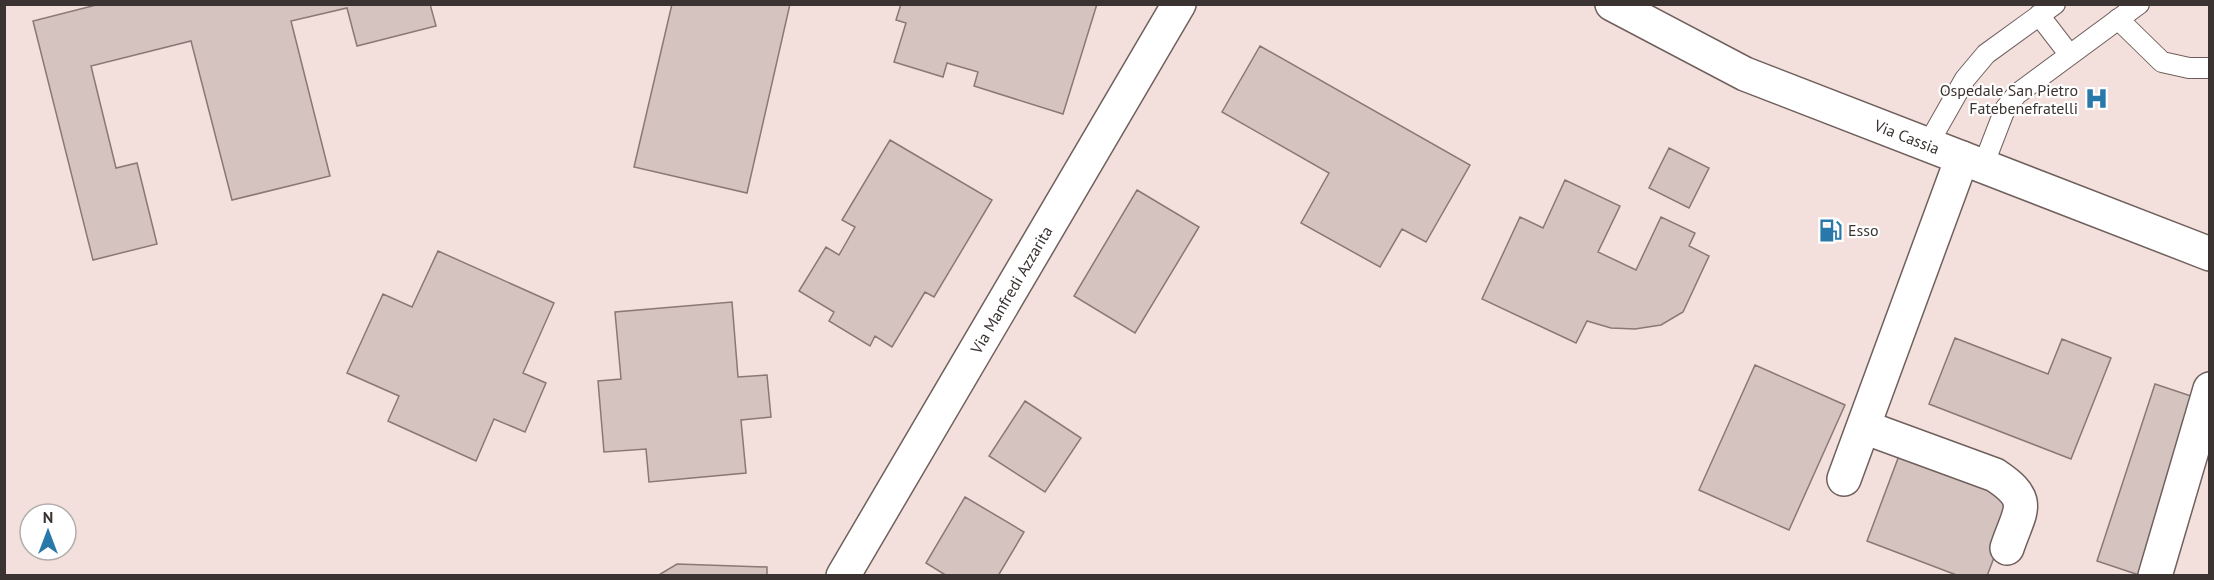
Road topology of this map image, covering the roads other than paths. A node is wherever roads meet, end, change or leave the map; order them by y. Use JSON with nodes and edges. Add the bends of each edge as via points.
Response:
{"nodes":[{"id":1,"x":1179,"y":4,"type":"edge"},
{"id":2,"x":1612,"y":4,"type":"edge"},
{"id":3,"x":2139,"y":4,"type":"edge"},
{"id":4,"x":2047,"y":10,"type":"edge"},
{"id":5,"x":2118,"y":19,"type":"junction"},
{"id":6,"x":2069,"y":54,"type":"junction"},
{"id":7,"x":2210,"y":68,"type":"edge"},
{"id":8,"x":1927,"y":146,"type":"junction"},
{"id":9,"x":1973,"y":162,"type":"junction"},
{"id":10,"x":2210,"y":254,"type":"edge"},
{"id":11,"x":2210,"y":389,"type":"edge"},
{"id":12,"x":1864,"y":427,"type":"junction"},
{"id":13,"x":1844,"y":479,"type":"dead end"},
{"id":14,"x":2007,"y":548,"type":"dead end"},
{"id":15,"x":843,"y":576,"type":"edge"},
{"id":16,"x":2155,"y":576,"type":"edge"}],
"edges":[{"from":1,"to":15,"type":"street","name":"Via Manfredi Azzarita"},
{"from":2,"to":8,"type":"street","name":"Via Cassia","via":[[1745,74]]},
{"from":3,"to":5,"type":"lane"},
{"from":4,"to":6,"type":"lane"},
{"from":4,"to":8,"type":"lane","via":[[1986,54],[1965,79]]},
{"from":5,"to":6,"type":"lane"},
{"from":5,"to":7,"type":"lane","via":[[2162,62]]},
{"from":6,"to":9,"type":"lane","via":[[2011,101]]},
{"from":8,"to":9,"type":"street","name":"Via Cassia"},
{"from":9,"to":10,"type":"street","name":"Via Cassia"},
{"from":9,"to":12,"type":"street"},
{"from":11,"to":16,"type":"street"},
{"from":12,"to":13,"type":"street"},
{"from":12,"to":14,"type":"street","via":[[1995,475],[2012,487],[2022,506]]}]}
